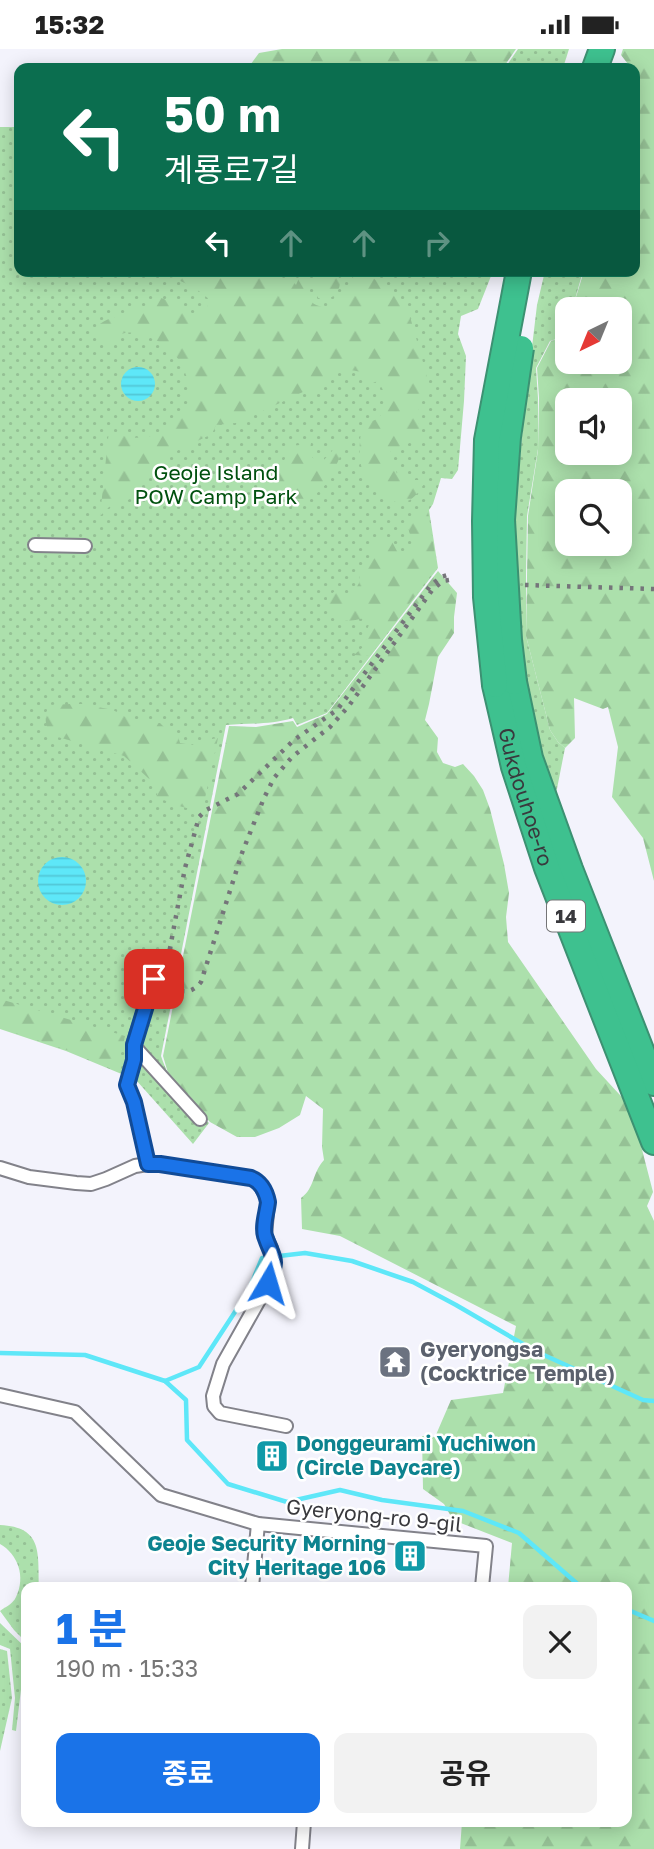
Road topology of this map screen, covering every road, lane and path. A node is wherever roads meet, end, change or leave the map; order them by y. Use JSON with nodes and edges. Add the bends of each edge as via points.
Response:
{"nodes":[{"id":1,"x":518,"y":277,"type":"edge"},
{"id":2,"x":536,"y":277,"type":"edge"},
{"id":3,"x":35,"y":545,"type":"dead end"},
{"id":4,"x":85,"y":546,"type":"dead end"},
{"id":5,"x":505,"y":683,"type":"junction"},
{"id":6,"x":154,"y":979,"type":"dead end"},
{"id":7,"x":134,"y":1045,"type":"junction"},
{"id":8,"x":654,"y":1083,"type":"edge"},
{"id":9,"x":200,"y":1119,"type":"dead end"},
{"id":10,"x":654,"y":1142,"type":"edge"},
{"id":11,"x":148,"y":1164,"type":"junction"},
{"id":12,"x":0,"y":1168,"type":"edge"},
{"id":13,"x":0,"y":1395,"type":"edge"},
{"id":14,"x":286,"y":1426,"type":"dead end"},
{"id":15,"x":258,"y":1524,"type":"junction"},
{"id":16,"x":252,"y":1582,"type":"edge"},
{"id":17,"x":482,"y":1582,"type":"edge"},
{"id":18,"x":304,"y":1827,"type":"edge"},
{"id":19,"x":302,"y":1849,"type":"edge"}],
"edges":[{"from":1,"to":5,"type":"highway","number":"14","bridge":true,"via":[[487,440],[486,597]]},
{"from":2,"to":5,"type":"highway","number":"14","bridge":true,"via":[[508,436],[502,520],[509,640]]},
{"from":3,"to":4,"type":"street"},
{"from":5,"to":8,"type":"highway","name":"Gukdouhoe-ro","number":"14","via":[[570,869]]},
{"from":5,"to":10,"type":"highway","name":"Gukdouhoe-ro","number":"14","via":[[514,767],[547,868]]},
{"from":6,"to":7,"type":"street"},
{"from":7,"to":9,"type":"street"},
{"from":7,"to":11,"type":"street","via":[[127,1085]]},
{"from":11,"to":12,"type":"street","via":[[91,1184],[29,1177]]},
{"from":11,"to":14,"type":"street","via":[[256,1180],[267,1197],[264,1229],[275,1261],[273,1271],[223,1364],[213,1402],[220,1413]]},
{"from":13,"to":15,"type":"street","name":"Gyeryong-ro 9-gil","via":[[75,1412],[161,1495]]},
{"from":15,"to":16,"type":"street","name":"Gyeryong-ro 9-gil"},
{"from":15,"to":17,"type":"street","name":"Gyeryong-ro 9-gil","via":[[486,1546]]},
{"from":18,"to":19,"type":"street"}]}
